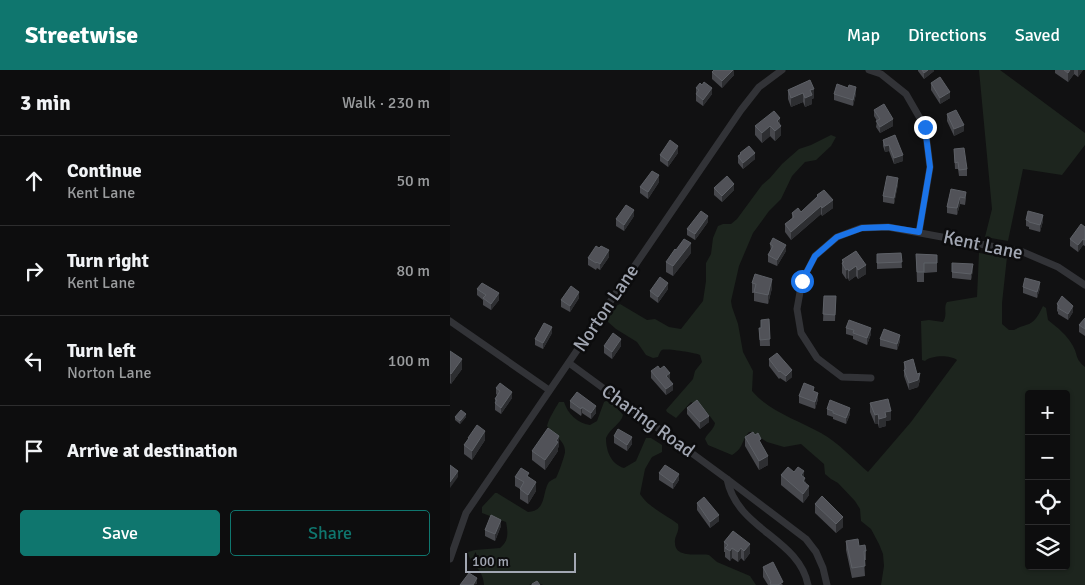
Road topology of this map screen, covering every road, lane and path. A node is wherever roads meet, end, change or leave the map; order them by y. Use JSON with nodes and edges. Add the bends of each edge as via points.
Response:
{"nodes":[{"id":1,"x":782,"y":70,"type":"edge"},
{"id":2,"x":869,"y":70,"type":"edge"},
{"id":3,"x":919,"y":232,"type":"junction"},
{"id":4,"x":1085,"y":285,"type":"edge"},
{"id":5,"x":450,"y":322,"type":"edge"},
{"id":6,"x":569,"y":363,"type":"junction"},
{"id":7,"x":871,"y":378,"type":"dead end"},
{"id":8,"x":549,"y":390,"type":"junction"},
{"id":9,"x":727,"y":479,"type":"junction"},
{"id":10,"x":450,"y":559,"type":"edge"},
{"id":11,"x":808,"y":585,"type":"edge"},
{"id":12,"x":827,"y":585,"type":"edge"}],
"edges":[{"from":1,"to":6,"type":"street","name":"Norton Lane","via":[[759,87],[741,110]]},
{"from":2,"to":3,"type":"street","via":[[881,74],[906,94],[925,127],[930,167]]},
{"from":3,"to":4,"type":"street","name":"Kent Lane","via":[[1023,252],[1058,267]]},
{"from":3,"to":7,"type":"street","name":"Kent Lane","via":[[888,227],[862,228],[837,237],[815,256],[802,281],[797,309],[801,333],[817,358],[842,377]]},
{"from":5,"to":8,"type":"street"},
{"from":6,"to":8,"type":"street","name":"Norton Lane"},
{"from":6,"to":9,"type":"street","name":"Charing Road"},
{"from":8,"to":10,"type":"street","name":"Norton Lane","via":[[466,513]]},
{"from":9,"to":11,"type":"street","via":[[730,493],[747,517],[798,560]]},
{"from":9,"to":12,"type":"street","name":"Charing Road","via":[[806,539],[816,552]]}]}
